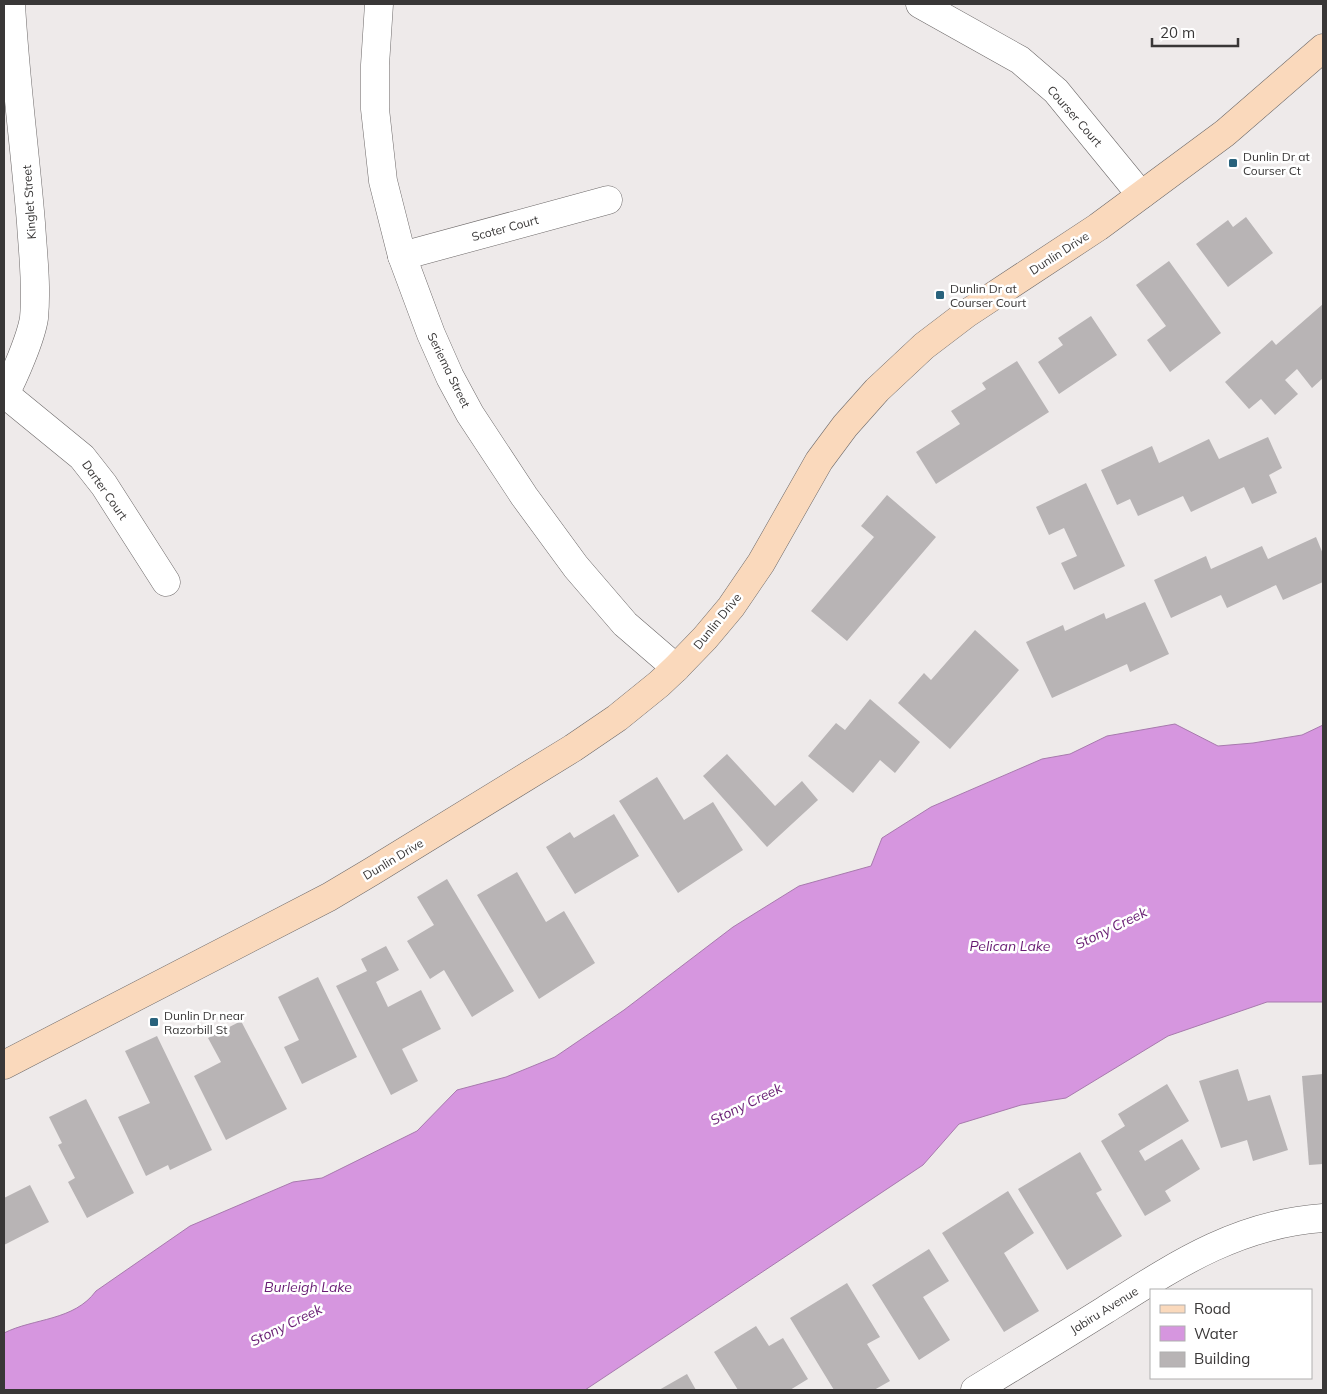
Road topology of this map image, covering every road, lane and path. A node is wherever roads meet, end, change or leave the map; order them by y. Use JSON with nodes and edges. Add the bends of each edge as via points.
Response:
{"nodes":[{"id":1,"x":11,"y":4,"type":"edge"},
{"id":2,"x":379,"y":4,"type":"edge"},
{"id":3,"x":920,"y":4,"type":"edge"},
{"id":4,"x":9,"y":48,"type":"edge"},
{"id":5,"x":1323,"y":48,"type":"edge"},
{"id":6,"x":1141,"y":196,"type":"junction"},
{"id":7,"x":608,"y":200,"type":"dead end"},
{"id":8,"x":402,"y":256,"type":"junction"},
{"id":9,"x":4,"y":395,"type":"edge"},
{"id":10,"x":166,"y":582,"type":"dead end"},
{"id":11,"x":676,"y":668,"type":"junction"},
{"id":12,"x":4,"y":1065,"type":"edge"},
{"id":13,"x":1323,"y":1218,"type":"edge"},
{"id":14,"x":976,"y":1390,"type":"edge"}],
"edges":[{"from":1,"to":4,"type":"street","name":"Kinglet Street"},
{"from":2,"to":8,"type":"street","name":"Seriema Street","via":[[375,109],[383,181]]},
{"from":3,"to":6,"type":"street","name":"Courser Court","via":[[1020,60],[1056,91]]},
{"from":4,"to":9,"type":"street","name":"Kinglet Street","via":[[27,166],[35,285],[33,320],[24,351]]},
{"from":5,"to":6,"type":"street","name":"Dunlin Drive","via":[[1225,133]]},
{"from":6,"to":11,"type":"street","name":"Dunlin Drive","via":[[966,314],[924,346],[877,390],[820,461],[731,607]]},
{"from":7,"to":8,"type":"street","name":"Scoter Court"},
{"from":8,"to":11,"type":"street","name":"Seriema Street","via":[[450,377],[470,414],[524,496],[576,567],[625,624]]},
{"from":9,"to":10,"type":"street","name":"Darter Court","via":[[82,457],[104,485]]},
{"from":11,"to":12,"type":"street","name":"Dunlin Drive","via":[[617,718],[573,748],[371,872]]},
{"from":13,"to":14,"type":"street","name":"Jabiru Avenue","via":[[1252,1231],[1215,1245]]}]}
